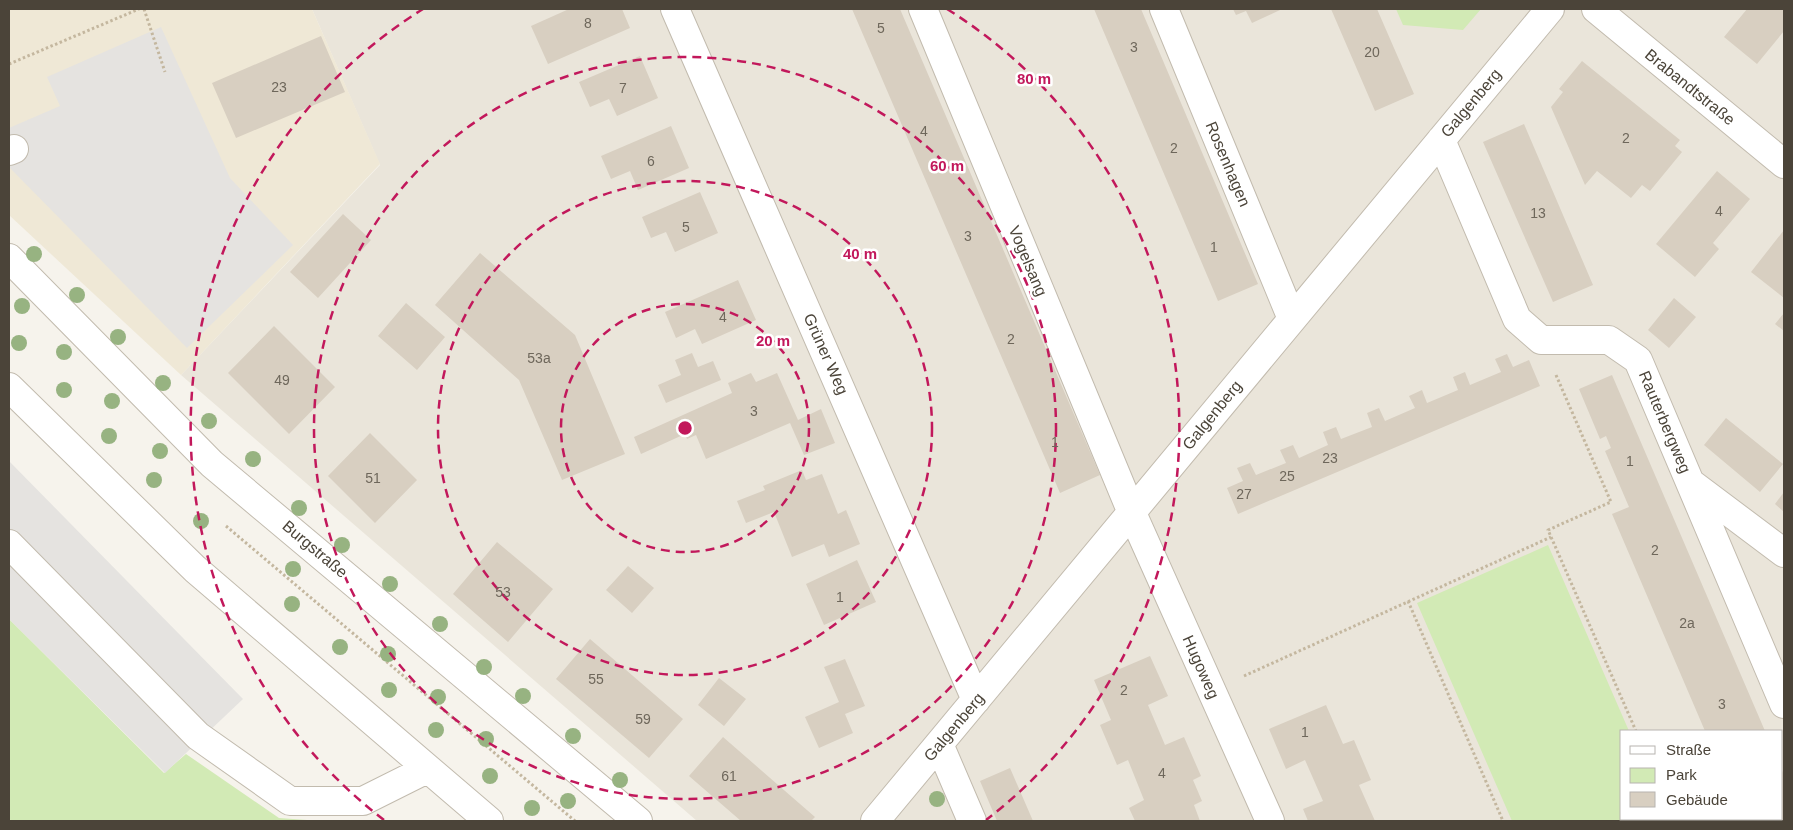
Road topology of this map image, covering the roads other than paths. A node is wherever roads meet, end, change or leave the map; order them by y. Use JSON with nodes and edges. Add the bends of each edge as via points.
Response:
{"nodes":[{"id":1,"x":674,"y":9,"type":"edge"},
{"id":2,"x":923,"y":9,"type":"edge"},
{"id":3,"x":1164,"y":9,"type":"edge"},
{"id":4,"x":1550,"y":9,"type":"edge"},
{"id":5,"x":1596,"y":9,"type":"edge"},
{"id":6,"x":1441,"y":140,"type":"junction"},
{"id":7,"x":1784,"y":164,"type":"edge"},
{"id":8,"x":9,"y":258,"type":"edge"},
{"id":9,"x":1292,"y":320,"type":"junction"},
{"id":10,"x":9,"y":388,"type":"edge"},
{"id":11,"x":1691,"y":483,"type":"junction"},
{"id":12,"x":1132,"y":512,"type":"junction"},
{"id":13,"x":9,"y":544,"type":"edge"},
{"id":14,"x":1784,"y":553,"type":"edge"},
{"id":15,"x":976,"y":700,"type":"junction"},
{"id":16,"x":1784,"y":704,"type":"edge"},
{"id":17,"x":939,"y":744,"type":"junction"},
{"id":18,"x":427,"y":770,"type":"junction"},
{"id":19,"x":489,"y":821,"type":"edge"},
{"id":20,"x":638,"y":821,"type":"edge"},
{"id":21,"x":875,"y":821,"type":"edge"},
{"id":22,"x":972,"y":821,"type":"edge"},
{"id":23,"x":1270,"y":821,"type":"edge"}],
"edges":[{"from":1,"to":15,"type":"street","name":"Grüner Weg"},
{"from":2,"to":12,"type":"street","name":"Vogelsang"},
{"from":3,"to":9,"type":"street","name":"Rosenhagen"},
{"from":4,"to":6,"type":"street","name":"Galgenberg"},
{"from":5,"to":7,"type":"street","name":"Brabandtstraße"},
{"from":6,"to":9,"type":"street","name":"Galgenberg"},
{"from":6,"to":11,"type":"street","name":"Rauterbergweg","via":[[1517,318],[1541,340],[1609,340],[1638,360]]},
{"from":8,"to":20,"type":"street","name":"Burgstraße","via":[[212,464]]},
{"from":9,"to":12,"type":"street","name":"Galgenberg"},
{"from":10,"to":18,"type":"street","via":[[195,569]]},
{"from":11,"to":14,"type":"street"},
{"from":11,"to":16,"type":"street","name":"Rauterbergweg"},
{"from":12,"to":15,"type":"street","name":"Galgenberg"},
{"from":12,"to":23,"type":"street","name":"Hugoweg"},
{"from":13,"to":18,"type":"street","via":[[198,736],[290,801],[363,801]]},
{"from":15,"to":17,"type":"street","name":"Galgenberg"},
{"from":17,"to":21,"type":"street","name":"Galgenberg"},
{"from":17,"to":22,"type":"street"},
{"from":18,"to":19,"type":"street"}]}
